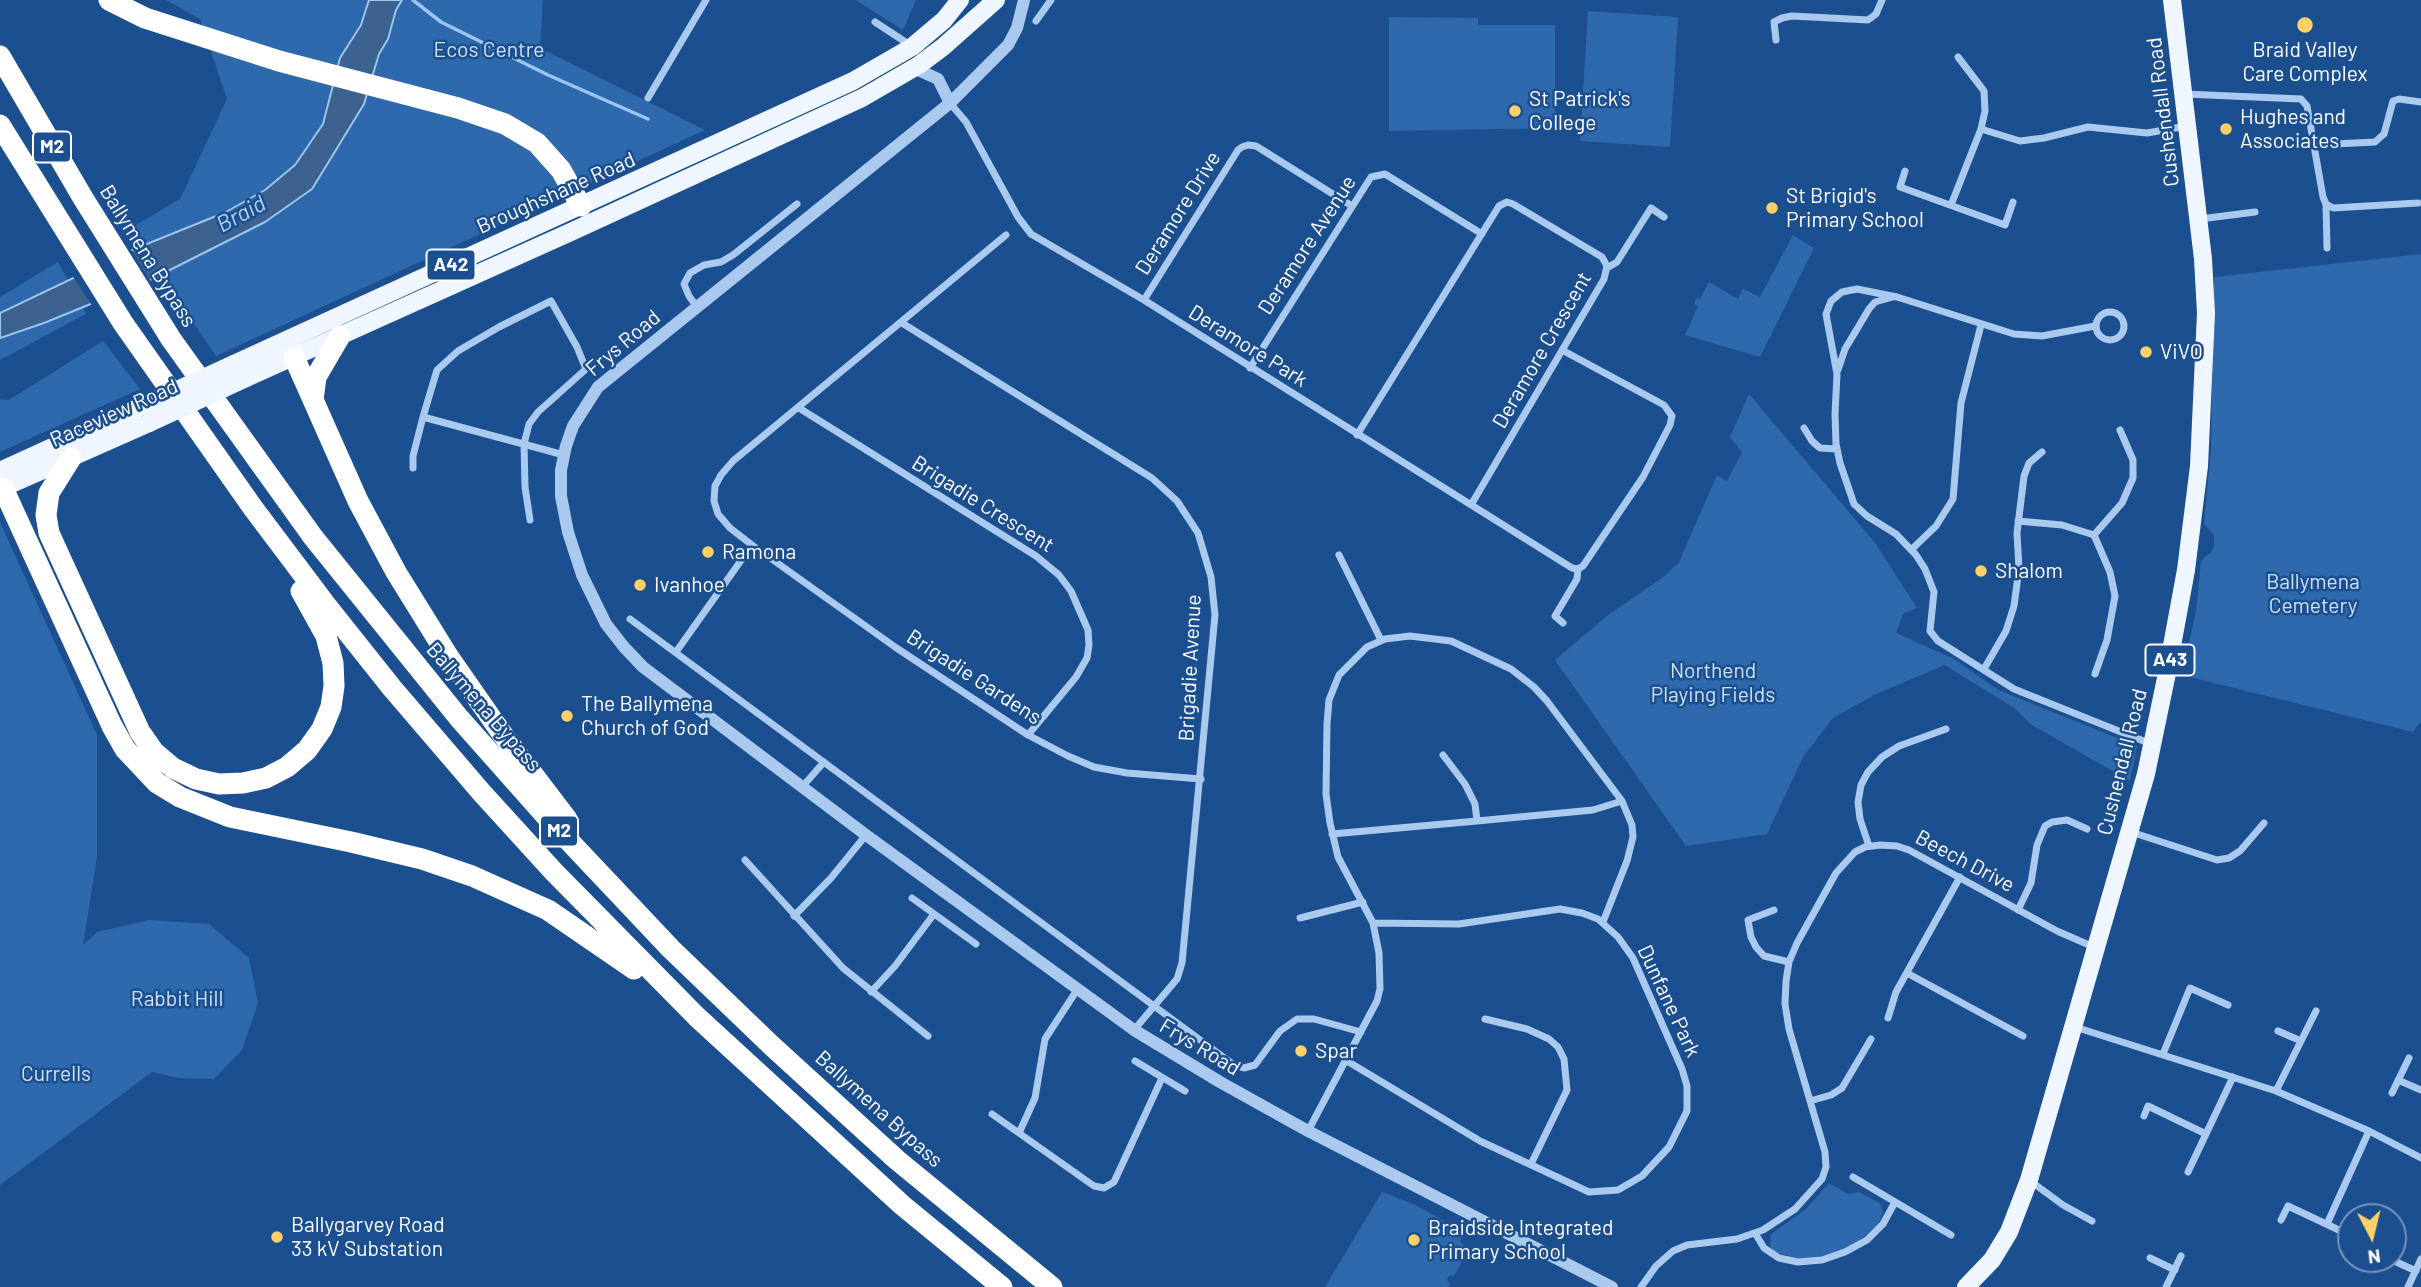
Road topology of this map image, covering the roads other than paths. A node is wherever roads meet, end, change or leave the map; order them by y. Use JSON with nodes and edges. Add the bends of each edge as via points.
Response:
{"nodes":[{"id":1,"x":109,"y":0,"type":"edge"},
{"id":2,"x":706,"y":0,"type":"edge"},
{"id":3,"x":960,"y":0,"type":"edge"},
{"id":4,"x":996,"y":0,"type":"edge"},
{"id":5,"x":1014,"y":0,"type":"edge"},
{"id":6,"x":1024,"y":0,"type":"edge"},
{"id":7,"x":1051,"y":0,"type":"edge"},
{"id":8,"x":1882,"y":0,"type":"edge"},
{"id":9,"x":2172,"y":0,"type":"edge"},
{"id":10,"x":1019,"y":19,"type":"junction"},
{"id":11,"x":1036,"y":20,"type":"dead end"},
{"id":12,"x":875,"y":22,"type":"dead end"},
{"id":13,"x":1776,"y":40,"type":"dead end"},
{"id":14,"x":912,"y":47,"type":"junction"},
{"id":15,"x":0,"y":56,"type":"edge"},
{"id":16,"x":1958,"y":57,"type":"dead end"},
{"id":17,"x":920,"y":64,"type":"junction"},
{"id":18,"x":2183,"y":93,"type":"junction"},
{"id":19,"x":648,"y":98,"type":"dead end"},
{"id":20,"x":2421,"y":102,"type":"edge"},
{"id":21,"x":950,"y":103,"type":"junction"},
{"id":22,"x":0,"y":124,"type":"edge"},
{"id":23,"x":2188,"y":126,"type":"junction"},
{"id":24,"x":1981,"y":128,"type":"junction"},
{"id":25,"x":2314,"y":145,"type":"junction"},
{"id":26,"x":1906,"y":171,"type":"dead end"},
{"id":27,"x":2014,"y":202,"type":"dead end"},
{"id":28,"x":2418,"y":202,"type":"dead end"},
{"id":29,"x":797,"y":204,"type":"dead end"},
{"id":30,"x":2326,"y":204,"type":"junction"},
{"id":31,"x":581,"y":205,"type":"junction"},
{"id":32,"x":1352,"y":205,"type":"junction"},
{"id":33,"x":1951,"y":205,"type":"junction"},
{"id":34,"x":2255,"y":212,"type":"dead end"},
{"id":35,"x":1664,"y":217,"type":"dead end"},
{"id":36,"x":2198,"y":219,"type":"junction"},
{"id":37,"x":573,"y":232,"type":"junction"},
{"id":38,"x":1482,"y":234,"type":"junction"},
{"id":39,"x":1006,"y":235,"type":"dead end"},
{"id":40,"x":2327,"y":248,"type":"dead end"},
{"id":41,"x":1607,"y":268,"type":"junction"},
{"id":42,"x":1897,"y":297,"type":"junction"},
{"id":43,"x":1144,"y":300,"type":"junction"},
{"id":44,"x":697,"y":307,"type":"junction"},
{"id":45,"x":902,"y":323,"type":"junction"},
{"id":46,"x":1981,"y":325,"type":"junction"},
{"id":47,"x":2095,"y":326,"type":"junction"},
{"id":48,"x":340,"y":336,"type":"junction"},
{"id":49,"x":290,"y":349,"type":"junction"},
{"id":50,"x":1562,"y":350,"type":"junction"},
{"id":51,"x":1250,"y":368,"type":"junction"},
{"id":52,"x":240,"y":371,"type":"junction"},
{"id":53,"x":1837,"y":374,"type":"junction"},
{"id":54,"x":313,"y":402,"type":"junction"},
{"id":55,"x":799,"y":408,"type":"junction"},
{"id":56,"x":423,"y":417,"type":"junction"},
{"id":57,"x":1804,"y":428,"type":"dead end"},
{"id":58,"x":2120,"y":430,"type":"dead end"},
{"id":59,"x":1357,"y":435,"type":"junction"},
{"id":60,"x":524,"y":444,"type":"junction"},
{"id":61,"x":1837,"y":449,"type":"junction"},
{"id":62,"x":2042,"y":452,"type":"dead end"},
{"id":63,"x":564,"y":455,"type":"junction"},
{"id":64,"x":71,"y":458,"type":"junction"},
{"id":65,"x":413,"y":468,"type":"dead end"},
{"id":66,"x":1,"y":483,"type":"edge"},
{"id":67,"x":1471,"y":505,"type":"junction"},
{"id":68,"x":253,"y":508,"type":"junction"},
{"id":69,"x":530,"y":520,"type":"dead end"},
{"id":70,"x":2018,"y":521,"type":"junction"},
{"id":71,"x":2094,"y":535,"type":"junction"},
{"id":72,"x":752,"y":545,"type":"junction"},
{"id":73,"x":1912,"y":550,"type":"junction"},
{"id":74,"x":1339,"y":555,"type":"dead end"},
{"id":75,"x":1578,"y":569,"type":"junction"},
{"id":76,"x":630,"y":619,"type":"dead end"},
{"id":77,"x":1563,"y":623,"type":"dead end"},
{"id":78,"x":1381,"y":640,"type":"junction"},
{"id":79,"x":676,"y":652,"type":"junction"},
{"id":80,"x":1984,"y":669,"type":"junction"},
{"id":81,"x":2095,"y":674,"type":"dead end"},
{"id":82,"x":1947,"y":729,"type":"dead end"},
{"id":83,"x":1028,"y":735,"type":"junction"},
{"id":84,"x":2152,"y":744,"type":"junction"},
{"id":85,"x":1443,"y":755,"type":"dead end"},
{"id":86,"x":824,"y":762,"type":"junction"},
{"id":87,"x":1201,"y":779,"type":"junction"},
{"id":88,"x":802,"y":787,"type":"junction"},
{"id":89,"x":1622,"y":801,"type":"junction"},
{"id":90,"x":1477,"y":821,"type":"junction"},
{"id":91,"x":2264,"y":823,"type":"dead end"},
{"id":92,"x":2087,"y":829,"type":"dead end"},
{"id":93,"x":2129,"y":832,"type":"junction"},
{"id":94,"x":1332,"y":834,"type":"junction"},
{"id":95,"x":866,"y":835,"type":"junction"},
{"id":96,"x":1869,"y":846,"type":"junction"},
{"id":97,"x":745,"y":860,"type":"dead end"},
{"id":98,"x":1960,"y":877,"type":"junction"},
{"id":99,"x":912,"y":898,"type":"dead end"},
{"id":100,"x":1363,"y":902,"type":"junction"},
{"id":101,"x":1774,"y":910,"type":"dead end"},
{"id":102,"x":2018,"y":910,"type":"junction"},
{"id":103,"x":934,"y":914,"type":"junction"},
{"id":104,"x":794,"y":916,"type":"junction"},
{"id":105,"x":1300,"y":918,"type":"dead end"},
{"id":106,"x":1603,"y":922,"type":"junction"},
{"id":107,"x":1373,"y":923,"type":"junction"},
{"id":108,"x":976,"y":944,"type":"dead end"},
{"id":109,"x":2096,"y":948,"type":"junction"},
{"id":110,"x":671,"y":949,"type":"junction"},
{"id":111,"x":1790,"y":962,"type":"junction"},
{"id":112,"x":1907,"y":972,"type":"junction"},
{"id":113,"x":1077,"y":990,"type":"junction"},
{"id":114,"x":871,"y":992,"type":"junction"},
{"id":115,"x":2228,"y":1005,"type":"dead end"},
{"id":116,"x":1154,"y":1007,"type":"junction"},
{"id":117,"x":2316,"y":1011,"type":"dead end"},
{"id":118,"x":697,"y":1017,"type":"junction"},
{"id":119,"x":1888,"y":1017,"type":"dead end"},
{"id":120,"x":1485,"y":1019,"type":"dead end"},
{"id":121,"x":2074,"y":1027,"type":"junction"},
{"id":122,"x":1134,"y":1030,"type":"junction"},
{"id":123,"x":2278,"y":1031,"type":"dead end"},
{"id":124,"x":1361,"y":1032,"type":"junction"},
{"id":125,"x":928,"y":1035,"type":"dead end"},
{"id":126,"x":2023,"y":1036,"type":"dead end"},
{"id":127,"x":1871,"y":1039,"type":"dead end"},
{"id":128,"x":2301,"y":1041,"type":"junction"},
{"id":129,"x":2163,"y":1054,"type":"junction"},
{"id":130,"x":2409,"y":1058,"type":"dead end"},
{"id":131,"x":1347,"y":1061,"type":"junction"},
{"id":132,"x":1135,"y":1062,"type":"dead end"},
{"id":133,"x":2234,"y":1077,"type":"junction"},
{"id":134,"x":1162,"y":1078,"type":"junction"},
{"id":135,"x":2398,"y":1080,"type":"junction"},
{"id":136,"x":2421,"y":1090,"type":"edge"},
{"id":137,"x":1185,"y":1091,"type":"dead end"},
{"id":138,"x":2276,"y":1091,"type":"junction"},
{"id":139,"x":2392,"y":1093,"type":"dead end"},
{"id":140,"x":1810,"y":1101,"type":"junction"},
{"id":141,"x":992,"y":1114,"type":"dead end"},
{"id":142,"x":2144,"y":1116,"type":"dead end"},
{"id":143,"x":1308,"y":1131,"type":"junction"},
{"id":144,"x":2369,"y":1131,"type":"junction"},
{"id":145,"x":1019,"y":1133,"type":"junction"},
{"id":146,"x":2206,"y":1134,"type":"junction"},
{"id":147,"x":2421,"y":1158,"type":"edge"},
{"id":148,"x":1531,"y":1164,"type":"junction"},
{"id":149,"x":2188,"y":1172,"type":"dead end"},
{"id":150,"x":1853,"y":1177,"type":"dead end"},
{"id":151,"x":2029,"y":1180,"type":"junction"},
{"id":152,"x":1895,"y":1202,"type":"junction"},
{"id":153,"x":2281,"y":1220,"type":"dead end"},
{"id":154,"x":2092,"y":1221,"type":"dead end"},
{"id":155,"x":2327,"y":1224,"type":"junction"},
{"id":156,"x":2337,"y":1229,"type":"edge"},
{"id":157,"x":1755,"y":1233,"type":"junction"},
{"id":158,"x":1951,"y":1235,"type":"dead end"},
{"id":159,"x":2181,"y":1256,"type":"dead end"},
{"id":160,"x":2150,"y":1258,"type":"dead end"},
{"id":161,"x":2421,"y":1259,"type":"edge"},
{"id":162,"x":2407,"y":1266,"type":"edge"},
{"id":163,"x":2175,"y":1270,"type":"junction"},
{"id":164,"x":2416,"y":1270,"type":"junction"},
{"id":165,"x":1002,"y":1287,"type":"edge"},
{"id":166,"x":1052,"y":1287,"type":"edge"},
{"id":167,"x":1612,"y":1287,"type":"edge"},
{"id":168,"x":1641,"y":1287,"type":"edge"},
{"id":169,"x":1966,"y":1287,"type":"edge"},
{"id":170,"x":2166,"y":1287,"type":"edge"},
{"id":171,"x":2408,"y":1287,"type":"edge"}],
"edges":[{"from":1,"to":31,"type":"highway","via":[[145,18],[505,124],[537,143],[561,170]]},
{"from":2,"to":19,"type":"street"},
{"from":3,"to":14,"type":"main road","name":"Broughshane Road","number":"A42"},
{"from":4,"to":17,"type":"main road","name":"Broughshane Road","number":"A42"},
{"from":5,"to":10,"type":"street"},
{"from":6,"to":10,"type":"street","name":"Frys Road"},
{"from":7,"to":11,"type":"street"},
{"from":8,"to":13,"type":"street","via":[[1875,16],[1866,20],[1782,18],[1774,22]]},
{"from":9,"to":18,"type":"main road","name":"Cushendall Road","number":"A43"},
{"from":10,"to":21,"type":"street","name":"Frys Road","via":[[1003,50]]},
{"from":12,"to":14,"type":"street"},
{"from":14,"to":17,"type":"street"},
{"from":14,"to":31,"type":"main road","name":"Broughshane Road","number":"A42","via":[[853,81]]},
{"from":15,"to":110,"type":"highway","name":"Ballymena Bypass","number":"M2","via":[[171,339],[313,537],[459,718]]},
{"from":16,"to":24,"type":"street","via":[[1984,90]]},
{"from":17,"to":21,"type":"street","via":[[938,79]]},
{"from":17,"to":37,"type":"main road","name":"Broughshane Road","number":"A42","via":[[850,103]]},
{"from":18,"to":23,"type":"main road","name":"Cushendall Road","number":"A43"},
{"from":18,"to":25,"type":"street","via":[[2301,99],[2307,106]]},
{"from":20,"to":25,"type":"street","via":[[2392,102],[2384,134],[2375,142]]},
{"from":21,"to":43,"type":"street","name":"Deramore Park","via":[[966,121],[1028,231]]},
{"from":21,"to":44,"type":"street","name":"Frys Road"},
{"from":22,"to":68,"type":"highway","number":"M2","via":[[118,315]]},
{"from":23,"to":24,"type":"street","via":[[2147,133],[2088,127],[2020,141]]},
{"from":23,"to":36,"type":"main road","name":"Cushendall Road","number":"A43"},
{"from":24,"to":33,"type":"street"},
{"from":25,"to":30,"type":"street"},
{"from":26,"to":33,"type":"street","via":[[1900,187]]},
{"from":27,"to":33,"type":"street","via":[[2006,225]]},
{"from":28,"to":30,"type":"street","via":[[2335,208]]},
{"from":29,"to":44,"type":"street","via":[[733,255],[690,273],[684,284]]},
{"from":30,"to":40,"type":"street"},
{"from":31,"to":37,"type":"main road","via":[[580,221]]},
{"from":31,"to":49,"type":"main road","name":"Broughshane Road","number":"A42"},
{"from":32,"to":38,"type":"street","name":"Deramore Avenue","via":[[1367,181],[1385,174]]},
{"from":32,"to":43,"type":"street","name":"Deramore Drive","via":[[1256,146],[1245,145]]},
{"from":32,"to":51,"type":"street","name":"Deramore Avenue"},
{"from":34,"to":36,"type":"street"},
{"from":35,"to":41,"type":"street","via":[[1651,208],[1617,262]]},
{"from":36,"to":84,"type":"main road","name":"Cushendall Road","number":"A43","via":[[2206,313],[2199,466],[2186,570]]},
{"from":37,"to":48,"type":"main road","name":"Broughshane Road","number":"A42"},
{"from":38,"to":41,"type":"street","name":"Deramore Crescent","via":[[1497,208],[1510,202],[1602,257]]},
{"from":38,"to":59,"type":"street","name":"Deramore Crescent"},
{"from":39,"to":45,"type":"street","name":"Brigadie Gardens"},
{"from":41,"to":50,"type":"street","name":"Deramore Crescent"},
{"from":42,"to":46,"type":"street"},
{"from":42,"to":53,"type":"street","via":[[1875,302],[1869,309],[1845,349]]},
{"from":42,"to":53,"type":"street","via":[[1852,289],[1833,297],[1826,314]]},
{"from":43,"to":51,"type":"street","name":"Deramore Park"},
{"from":44,"to":63,"type":"street","name":"Frys Road","via":[[598,387],[573,426]]},
{"from":45,"to":55,"type":"street","name":"Brigadie Gardens"},
{"from":45,"to":87,"type":"street","name":"Brigadie Avenue","via":[[1152,478],[1177,501],[1198,533],[1211,577],[1215,615]]},
{"from":46,"to":47,"type":"street","via":[[2028,336]]},
{"from":46,"to":73,"type":"street","via":[[1961,403],[1953,499],[1936,526]]},
{"from":47,"to":47,"type":"street","via":[[2101,314],[2109,311],[2118,314],[2124,325],[2122,334],[2110,340],[2101,338]]},
{"from":48,"to":49,"type":"main road","name":"Broughshane Road","number":"A42"},
{"from":48,"to":54,"type":"highway","via":[[316,377]]},
{"from":49,"to":52,"type":"main road","name":"Broughshane Road","number":"A42"},
{"from":49,"to":54,"type":"highway"},
{"from":50,"to":67,"type":"street","name":"Deramore Crescent"},
{"from":50,"to":75,"type":"street","via":[[1664,405],[1672,417],[1643,477]]},
{"from":51,"to":59,"type":"street","name":"Deramore Park"},
{"from":52,"to":64,"type":"main road","name":"Raceview Road","number":"A42","bridge":true,"via":[[149,423]]},
{"from":52,"to":66,"type":"main road","name":"Broughshane Road","number":"A42","bridge":true,"via":[[136,409]]},
{"from":53,"to":61,"type":"street"},
{"from":54,"to":110,"type":"highway","via":[[396,572],[448,656],[553,803]]},
{"from":55,"to":72,"type":"street","name":"Brigadie Gardens","via":[[737,458],[716,482],[719,516]]},
{"from":55,"to":83,"type":"street","name":"Brigadie Crescent","via":[[1036,556],[1072,590],[1086,623],[1087,658]]},
{"from":56,"to":60,"type":"street"},
{"from":56,"to":60,"type":"street","via":[[437,370],[499,327],[551,301],[586,369],[538,412]]},
{"from":56,"to":65,"type":"street"},
{"from":57,"to":61,"type":"street","via":[[1821,448]]},
{"from":58,"to":71,"type":"street","via":[[2133,460],[2133,478],[2122,503]]},
{"from":59,"to":67,"type":"street","name":"Deramore Park"},
{"from":60,"to":63,"type":"street"},
{"from":60,"to":69,"type":"street"},
{"from":61,"to":73,"type":"street","via":[[1854,504]]},
{"from":62,"to":70,"type":"street","via":[[2026,470]]},
{"from":63,"to":88,"type":"street","name":"Frys Road","via":[[561,496],[568,532],[606,624],[643,667]]},
{"from":64,"to":66,"type":"main road","name":"Raceview Road","number":"A42"},
{"from":64,"to":68,"type":"highway","via":[[49,494],[46,515],[54,547],[140,732],[173,768],[219,784],[266,778],[297,759],[322,729],[334,686],[326,636]]},
{"from":66,"to":118,"type":"highway","via":[[112,726],[125,749],[157,783],[230,817],[422,859],[512,892],[584,933]]},
{"from":67,"to":75,"type":"street","name":"Deramore Park"},
{"from":68,"to":118,"type":"highway","number":"M2","via":[[359,647],[482,793]]},
{"from":70,"to":71,"type":"street","via":[[2062,525]]},
{"from":70,"to":80,"type":"street","via":[[2014,606],[2006,631]]},
{"from":71,"to":81,"type":"street","via":[[2115,596]]},
{"from":72,"to":79,"type":"street"},
{"from":72,"to":83,"type":"street","name":"Brigadie Gardens"},
{"from":73,"to":80,"type":"street","via":[[1933,586],[1929,624],[1933,636]]},
{"from":74,"to":78,"type":"street"},
{"from":75,"to":77,"type":"street","via":[[1555,616]]},
{"from":76,"to":79,"type":"street","name":"Frys Road"},
{"from":78,"to":89,"type":"street","via":[[1410,636],[1451,641],[1517,673],[1553,709]]},
{"from":78,"to":94,"type":"street","via":[[1339,675],[1329,700],[1326,794]]},
{"from":79,"to":86,"type":"street","name":"Frys Road"},
{"from":80,"to":84,"type":"street","via":[[2014,689]]},
{"from":82,"to":96,"type":"street","via":[[1899,746],[1868,772],[1858,802]]},
{"from":83,"to":87,"type":"street","name":"Brigadie Gardens","via":[[1094,767]]},
{"from":84,"to":93,"type":"main road","name":"Cushendall Road","number":"A43"},
{"from":85,"to":90,"type":"street","via":[[1465,784]]},
{"from":86,"to":88,"type":"street"},
{"from":86,"to":116,"type":"street","name":"Frys Road"},
{"from":87,"to":116,"type":"street","name":"Brigadie Avenue","via":[[1182,966]]},
{"from":88,"to":95,"type":"street","name":"Frys Road"},
{"from":89,"to":90,"type":"street","via":[[1593,810]]},
{"from":89,"to":106,"type":"street","via":[[1633,836]]},
{"from":90,"to":94,"type":"street"},
{"from":91,"to":93,"type":"street","via":[[2237,853],[2217,860]]},
{"from":92,"to":102,"type":"street","via":[[2067,820],[2045,826],[2031,883]]},
{"from":93,"to":109,"type":"main road","name":"Cushendall Road","number":"A43"},
{"from":94,"to":100,"type":"street","via":[[1340,862]]},
{"from":95,"to":104,"type":"street"},
{"from":95,"to":113,"type":"street","name":"Frys Road"},
{"from":96,"to":98,"type":"street","name":"Beech Drive","via":[[1901,846]]},
{"from":96,"to":111,"type":"street","via":[[1853,853],[1836,873]]},
{"from":97,"to":104,"type":"street"},
{"from":98,"to":102,"type":"street","name":"Beech Drive"},
{"from":98,"to":112,"type":"street"},
{"from":99,"to":103,"type":"street"},
{"from":100,"to":105,"type":"street"},
{"from":100,"to":107,"type":"street"},
{"from":101,"to":111,"type":"street","via":[[1748,920],[1751,937],[1764,956]]},
{"from":102,"to":109,"type":"street","name":"Beech Drive"},
{"from":103,"to":108,"type":"street"},
{"from":103,"to":114,"type":"street"},
{"from":104,"to":114,"type":"street"},
{"from":106,"to":107,"type":"street","name":"Dunfane Park","via":[[1560,909],[1459,924]]},
{"from":106,"to":148,"type":"street","name":"Dunfane Park","via":[[1633,958],[1658,1013],[1686,1079],[1687,1111],[1665,1154],[1618,1190],[1589,1192]]},
{"from":107,"to":124,"type":"street","via":[[1380,989]]},
{"from":109,"to":121,"type":"main road","name":"Cushendall Road","number":"A43"},
{"from":110,"to":166,"type":"highway","name":"Ballymena Bypass","number":"M2","via":[[897,1160]]},
{"from":111,"to":140,"type":"street","via":[[1786,1011]]},
{"from":112,"to":119,"type":"street"},
{"from":112,"to":126,"type":"street"},
{"from":113,"to":122,"type":"street","name":"Frys Road"},
{"from":113,"to":145,"type":"street","via":[[1045,1039],[1034,1100]]},
{"from":114,"to":125,"type":"street"},
{"from":115,"to":129,"type":"street","via":[[2190,988]]},
{"from":116,"to":122,"type":"street","name":"Brigadie Avenue"},
{"from":116,"to":124,"type":"street","name":"Frys Road","via":[[1244,1068],[1255,1065],[1284,1027],[1297,1019]]},
{"from":117,"to":128,"type":"street"},
{"from":118,"to":165,"type":"highway","number":"M2","via":[[902,1205]]},
{"from":120,"to":148,"type":"street","via":[[1542,1035],[1555,1044],[1563,1059],[1567,1090]]},
{"from":121,"to":129,"type":"street"},
{"from":121,"to":151,"type":"main road","name":"Cushendall Road","number":"A43"},
{"from":122,"to":143,"type":"street","name":"Frys Road"},
{"from":123,"to":128,"type":"street"},
{"from":124,"to":131,"type":"street"},
{"from":127,"to":140,"type":"street","via":[[1842,1088]]},
{"from":128,"to":138,"type":"street"},
{"from":129,"to":133,"type":"street"},
{"from":130,"to":135,"type":"street"},
{"from":131,"to":143,"type":"street"},
{"from":131,"to":148,"type":"street","name":"Dunfane Park","via":[[1446,1123]]},
{"from":132,"to":134,"type":"street"},
{"from":133,"to":138,"type":"street"},
{"from":133,"to":146,"type":"street"},
{"from":134,"to":137,"type":"street"},
{"from":134,"to":145,"type":"street","via":[[1141,1129],[1108,1187],[1095,1187]]},
{"from":135,"to":136,"type":"street"},
{"from":135,"to":139,"type":"street"},
{"from":138,"to":144,"type":"street"},
{"from":140,"to":157,"type":"street","via":[[1824,1148],[1824,1174],[1795,1209]]},
{"from":141,"to":145,"type":"street"},
{"from":142,"to":146,"type":"street","via":[[2148,1105]]},
{"from":143,"to":167,"type":"street","name":"Frys Road"},
{"from":144,"to":147,"type":"street"},
{"from":144,"to":155,"type":"street"},
{"from":146,"to":149,"type":"street"},
{"from":150,"to":152,"type":"street"},
{"from":151,"to":154,"type":"street"},
{"from":151,"to":169,"type":"main road","name":"Cushendall Road","number":"A43","via":[[2009,1232],[1992,1260]]},
{"from":152,"to":157,"type":"street","via":[[1867,1240],[1822,1260],[1779,1258],[1764,1248]]},
{"from":152,"to":158,"type":"street"},
{"from":153,"to":155,"type":"street","via":[[2287,1206]]},
{"from":155,"to":156,"type":"street"},
{"from":157,"to":168,"type":"street","via":[[1681,1246],[1659,1262]]},
{"from":159,"to":163,"type":"street"},
{"from":160,"to":163,"type":"street"},
{"from":161,"to":164,"type":"street"},
{"from":162,"to":164,"type":"street"},
{"from":163,"to":170,"type":"street"},
{"from":164,"to":171,"type":"street"}]}
